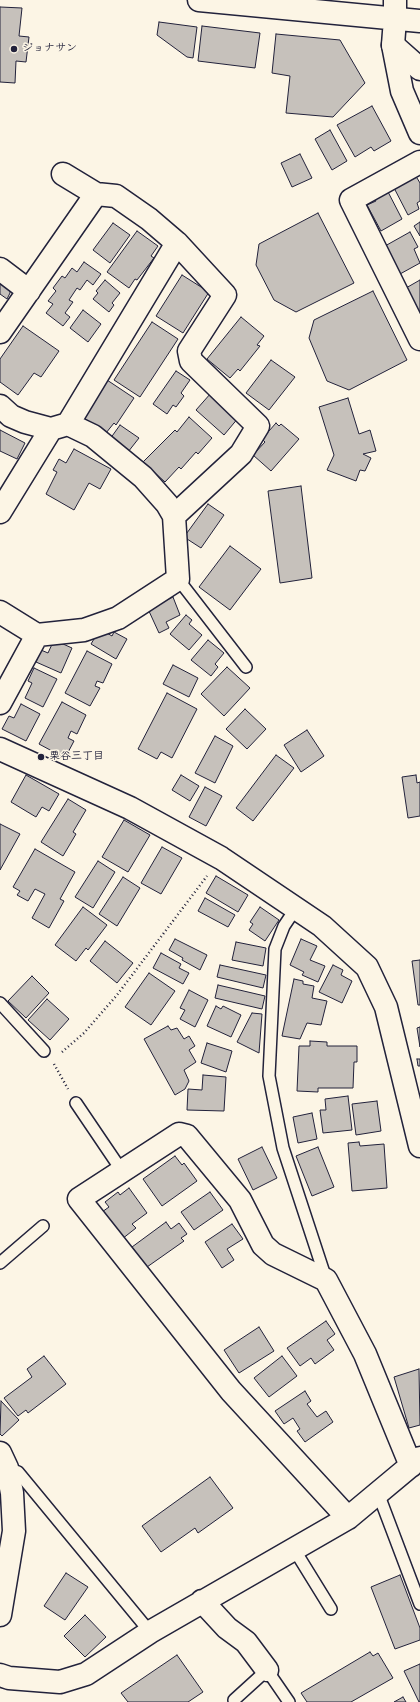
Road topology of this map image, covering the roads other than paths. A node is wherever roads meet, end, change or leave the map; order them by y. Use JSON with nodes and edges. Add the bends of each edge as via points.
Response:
{"nodes":[{"id":1,"x":199,"y":0,"type":"edge"},
{"id":2,"x":395,"y":9,"type":"edge"},
{"id":3,"x":420,"y":21,"type":"edge"},
{"id":4,"x":392,"y":45,"type":"junction"},
{"id":5,"x":420,"y":69,"type":"edge"},
{"id":6,"x":420,"y":133,"type":"edge"},
{"id":7,"x":420,"y":162,"type":"edge"},
{"id":8,"x":63,"y":174,"type":"dead end"},
{"id":9,"x":96,"y":194,"type":"junction"},
{"id":10,"x":177,"y":243,"type":"junction"},
{"id":11,"x":0,"y":269,"type":"edge"},
{"id":12,"x":29,"y":290,"type":"junction"},
{"id":13,"x":0,"y":332,"type":"edge"},
{"id":14,"x":420,"y":339,"type":"edge"},
{"id":15,"x":0,"y":406,"type":"edge"},
{"id":16,"x":59,"y":426,"type":"junction"},
{"id":17,"x":0,"y":512,"type":"edge"},
{"id":18,"x":174,"y":516,"type":"junction"},
{"id":19,"x":178,"y":579,"type":"junction"},
{"id":20,"x":0,"y":612,"type":"edge"},
{"id":21,"x":37,"y":635,"type":"junction"},
{"id":22,"x":246,"y":667,"type":"dead end"},
{"id":23,"x":0,"y":703,"type":"edge"},
{"id":24,"x":0,"y":749,"type":"edge"},
{"id":25,"x":296,"y":908,"type":"junction"},
{"id":26,"x":0,"y":1003,"type":"edge"},
{"id":27,"x":44,"y":1051,"type":"dead end"},
{"id":28,"x":76,"y":1103,"type":"road end"},
{"id":29,"x":420,"y":1146,"type":"edge"},
{"id":30,"x":122,"y":1171,"type":"junction"},
{"id":31,"x":43,"y":1226,"type":"dead end"},
{"id":32,"x":0,"y":1263,"type":"edge"},
{"id":33,"x":326,"y":1280,"type":"junction"},
{"id":34,"x":3,"y":1461,"type":"edge"},
{"id":35,"x":416,"y":1462,"type":"edge"},
{"id":36,"x":378,"y":1493,"type":"junction"},
{"id":37,"x":348,"y":1518,"type":"junction"},
{"id":38,"x":294,"y":1549,"type":"junction"},
{"id":39,"x":202,"y":1601,"type":"junction"},
{"id":40,"x":420,"y":1604,"type":"edge"},
{"id":41,"x":331,"y":1609,"type":"dead end"},
{"id":42,"x":0,"y":1615,"type":"edge"},
{"id":43,"x":150,"y":1632,"type":"junction"},
{"id":44,"x":267,"y":1670,"type":"junction"},
{"id":45,"x":3,"y":1681,"type":"edge"},
{"id":46,"x":234,"y":1700,"type":"dead end"},
{"id":47,"x":289,"y":1702,"type":"edge"}],
"edges":[{"from":1,"to":2,"type":"street"},
{"from":2,"to":3,"type":"street"},
{"from":2,"to":4,"type":"street"},
{"from":4,"to":5,"type":"street"},
{"from":4,"to":6,"type":"street","via":[[402,90]]},
{"from":7,"to":14,"type":"street","via":[[351,200]]},
{"from":8,"to":9,"type":"street"},
{"from":9,"to":10,"type":"street","via":[[116,196]]},
{"from":9,"to":12,"type":"street"},
{"from":10,"to":16,"type":"street"},
{"from":10,"to":18,"type":"street","via":[[225,295],[189,351],[191,361],[258,426],[241,454]]},
{"from":11,"to":12,"type":"street"},
{"from":12,"to":13,"type":"street"},
{"from":15,"to":16,"type":"street","via":[[25,422]]},
{"from":16,"to":17,"type":"street"},
{"from":16,"to":18,"type":"street","via":[[93,436],[143,477]]},
{"from":18,"to":19,"type":"street"},
{"from":19,"to":21,"type":"street","via":[[118,618],[84,630]]},
{"from":19,"to":22,"type":"lane"},
{"from":20,"to":21,"type":"street"},
{"from":21,"to":23,"type":"street"},
{"from":24,"to":25,"type":"street","via":[[130,808],[221,858]]},
{"from":25,"to":29,"type":"street","via":[[322,926],[366,967],[386,1006]]},
{"from":25,"to":33,"type":"lane","via":[[284,926],[275,949],[269,1076],[283,1148]]},
{"from":26,"to":27,"type":"lane"},
{"from":28,"to":30,"type":"lane"},
{"from":30,"to":33,"type":"street","via":[[179,1134],[187,1136],[240,1200],[264,1245],[273,1254]]},
{"from":30,"to":37,"type":"street","via":[[79,1199],[231,1392]]},
{"from":31,"to":32,"type":"lane"},
{"from":33,"to":35,"type":"street","via":[[365,1354]]},
{"from":34,"to":42,"type":"street","via":[[12,1493],[14,1531]]},
{"from":34,"to":43,"type":"lane","via":[[18,1472]]},
{"from":35,"to":36,"type":"street"},
{"from":36,"to":37,"type":"street"},
{"from":36,"to":40,"type":"lane"},
{"from":37,"to":38,"type":"street"},
{"from":38,"to":39,"type":"street"},
{"from":38,"to":41,"type":"lane"},
{"from":39,"to":43,"type":"street"},
{"from":39,"to":44,"type":"street","via":[[227,1628],[246,1642]]},
{"from":43,"to":45,"type":"street","via":[[86,1674],[60,1682]]},
{"from":44,"to":46,"type":"lane"},
{"from":44,"to":47,"type":"lane"}]}
